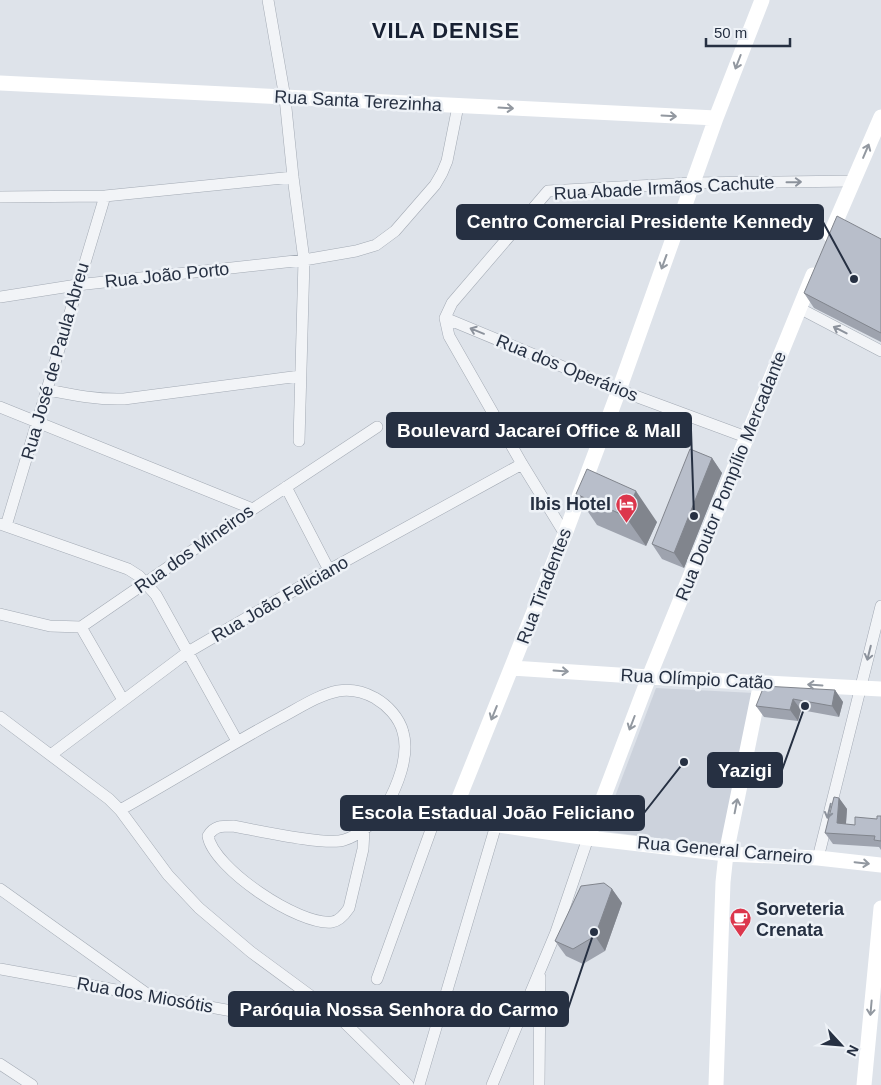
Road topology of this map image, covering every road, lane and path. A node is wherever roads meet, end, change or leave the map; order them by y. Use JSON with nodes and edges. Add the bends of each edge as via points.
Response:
{"nodes":[{"id":1,"x":268,"y":0,"type":"edge"},
{"id":2,"x":762,"y":0,"type":"edge"},
{"id":3,"x":0,"y":83,"type":"edge"},
{"id":4,"x":285,"y":98,"type":"junction"},
{"id":5,"x":458,"y":106,"type":"junction"},
{"id":6,"x":881,"y":117,"type":"edge"},
{"id":7,"x":716,"y":118,"type":"junction"},
{"id":8,"x":293,"y":176,"type":"junction"},
{"id":9,"x":854,"y":181,"type":"junction"},
{"id":10,"x":692,"y":183,"type":"junction"},
{"id":11,"x":105,"y":196,"type":"junction"},
{"id":12,"x":0,"y":197,"type":"edge"},
{"id":13,"x":826,"y":245,"type":"edge"},
{"id":14,"x":304,"y":260,"type":"junction"},
{"id":15,"x":818,"y":263,"type":"edge"},
{"id":16,"x":77,"y":285,"type":"junction"},
{"id":17,"x":0,"y":296,"type":"edge"},
{"id":18,"x":799,"y":308,"type":"junction"},
{"id":19,"x":446,"y":318,"type":"junction"},
{"id":20,"x":881,"y":351,"type":"edge"},
{"id":21,"x":300,"y":376,"type":"junction"},
{"id":22,"x":48,"y":390,"type":"junction"},
{"id":23,"x":619,"y":390,"type":"junction"},
{"id":24,"x":0,"y":407,"type":"edge"},
{"id":25,"x":38,"y":423,"type":"junction"},
{"id":26,"x":377,"y":427,"type":"dead end"},
{"id":27,"x":746,"y":437,"type":"junction"},
{"id":28,"x":299,"y":441,"type":"dead end"},
{"id":29,"x":522,"y":464,"type":"junction"},
{"id":30,"x":286,"y":487,"type":"junction"},
{"id":31,"x":253,"y":509,"type":"junction"},
{"id":32,"x":3,"y":525,"type":"edge"},
{"id":33,"x":565,"y":534,"type":"junction"},
{"id":34,"x":329,"y":570,"type":"junction"},
{"id":35,"x":146,"y":583,"type":"junction"},
{"id":36,"x":881,"y":606,"type":"edge"},
{"id":37,"x":0,"y":614,"type":"edge"},
{"id":38,"x":81,"y":627,"type":"junction"},
{"id":39,"x":188,"y":652,"type":"junction"},
{"id":40,"x":512,"y":668,"type":"junction"},
{"id":41,"x":650,"y":677,"type":"junction"},
{"id":42,"x":761,"y":682,"type":"junction"},
{"id":43,"x":860,"y":688,"type":"junction"},
{"id":44,"x":881,"y":689,"type":"edge"},
{"id":45,"x":123,"y":700,"type":"junction"},
{"id":46,"x":0,"y":717,"type":"edge"},
{"id":47,"x":237,"y":740,"type":"junction"},
{"id":48,"x":52,"y":754,"type":"junction"},
{"id":49,"x":384,"y":809,"type":"junction"},
{"id":50,"x":120,"y":810,"type":"junction"},
{"id":51,"x":443,"y":817,"type":"junction"},
{"id":52,"x":496,"y":824,"type":"junction"},
{"id":53,"x":364,"y":830,"type":"junction"},
{"id":54,"x":588,"y":838,"type":"junction"},
{"id":55,"x":726,"y":854,"type":"junction"},
{"id":56,"x":818,"y":858,"type":"junction"},
{"id":57,"x":881,"y":865,"type":"edge"},
{"id":58,"x":0,"y":889,"type":"edge"},
{"id":59,"x":881,"y":908,"type":"edge"},
{"id":60,"x":0,"y":969,"type":"edge"},
{"id":61,"x":540,"y":969,"type":"junction"},
{"id":62,"x":377,"y":979,"type":"dead end"},
{"id":63,"x":302,"y":990,"type":"junction"},
{"id":64,"x":150,"y":996,"type":"junction"},
{"id":65,"x":0,"y":1064,"type":"edge"},
{"id":66,"x":32,"y":1085,"type":"edge"},
{"id":67,"x":408,"y":1085,"type":"edge"},
{"id":68,"x":419,"y":1085,"type":"edge"},
{"id":69,"x":492,"y":1085,"type":"edge"},
{"id":70,"x":539,"y":1085,"type":"edge"},
{"id":71,"x":716,"y":1085,"type":"edge"},
{"id":72,"x":864,"y":1085,"type":"edge"}],
"edges":[{"from":1,"to":4,"type":"street"},
{"from":2,"to":7,"type":"main road","name":"Rua Tiradentes","one_way":true},
{"from":3,"to":4,"type":"main road","name":"Rua Santa Terezinha"},
{"from":4,"to":5,"type":"main road","name":"Rua Santa Terezinha"},
{"from":4,"to":8,"type":"street"},
{"from":5,"to":7,"type":"main road","name":"Rua Santa Terezinha","one_way":true},
{"from":5,"to":14,"type":"street","name":"Rua João Porto","via":[[442,173],[395,231],[376,245]]},
{"from":9,"to":6,"type":"main road","one_way":true},
{"from":7,"to":10,"type":"main road","name":"Rua Tiradentes"},
{"from":8,"to":11,"type":"street"},
{"from":8,"to":14,"type":"street"},
{"from":10,"to":9,"type":"street","name":"Rua Abade Irmãos Cachute","one_way":true},
{"from":9,"to":13,"type":"main road"},
{"from":10,"to":19,"type":"street","name":"Rua Abade Irmãos Cachute","via":[[546,192],[452,303]]},
{"from":10,"to":23,"type":"main road","name":"Rua Tiradentes","one_way":true},
{"from":11,"to":12,"type":"street"},
{"from":11,"to":16,"type":"street","name":"Rua José de Paula Abreu"},
{"from":14,"to":16,"type":"street","name":"Rua João Porto"},
{"from":14,"to":21,"type":"street"},
{"from":15,"to":18,"type":"main road","name":"Rua Doutor Pompílio Mercadante"},
{"from":16,"to":17,"type":"street","name":"Rua João Porto"},
{"from":16,"to":22,"type":"street","name":"Rua José de Paula Abreu"},
{"from":20,"to":18,"type":"street","one_way":true},
{"from":18,"to":27,"type":"main road","name":"Rua Doutor Pompílio Mercadante"},
{"from":23,"to":19,"type":"street","name":"Rua dos Operários","one_way":true},
{"from":19,"to":29,"type":"street","via":[[450,336]]},
{"from":21,"to":22,"type":"street","via":[[124,399],[84,398]]},
{"from":21,"to":28,"type":"street"},
{"from":22,"to":25,"type":"street","name":"Rua José de Paula Abreu"},
{"from":23,"to":27,"type":"street","name":"Rua dos Operários"},
{"from":23,"to":33,"type":"main road","name":"Rua Tiradentes"},
{"from":24,"to":25,"type":"street"},
{"from":25,"to":31,"type":"street"},
{"from":25,"to":32,"type":"street","name":"Rua José de Paula Abreu"},
{"from":26,"to":30,"type":"street","name":"Rua dos Mineiros"},
{"from":27,"to":41,"type":"main road","name":"Rua Doutor Pompílio Mercadante"},
{"from":29,"to":33,"type":"street"},
{"from":29,"to":34,"type":"street","name":"Rua João Feliciano"},
{"from":30,"to":31,"type":"street","name":"Rua dos Mineiros"},
{"from":30,"to":34,"type":"street"},
{"from":31,"to":35,"type":"street","name":"Rua dos Mineiros"},
{"from":32,"to":35,"type":"street","via":[[128,569]]},
{"from":33,"to":40,"type":"main road","name":"Rua Tiradentes"},
{"from":34,"to":39,"type":"street","name":"Rua João Feliciano"},
{"from":35,"to":38,"type":"street","name":"Rua dos Mineiros"},
{"from":35,"to":39,"type":"street"},
{"from":36,"to":43,"type":"street","one_way":true},
{"from":37,"to":38,"type":"street","via":[[50,626]]},
{"from":38,"to":45,"type":"street"},
{"from":39,"to":45,"type":"street","name":"Rua João Feliciano"},
{"from":39,"to":47,"type":"street"},
{"from":40,"to":41,"type":"main road","name":"Rua Olímpio Catão","one_way":true},
{"from":40,"to":51,"type":"main road","name":"Rua Tiradentes","one_way":true},
{"from":41,"to":42,"type":"main road","name":"Rua Olímpio Catão"},
{"from":41,"to":54,"type":"main road","name":"Rua Doutor Pompílio Mercadante","one_way":true},
{"from":43,"to":42,"type":"main road","name":"Rua Olímpio Catão","one_way":true},
{"from":55,"to":42,"type":"main road","one_way":true},
{"from":43,"to":44,"type":"main road","name":"Rua Olímpio Catão"},
{"from":43,"to":56,"type":"street","one_way":true},
{"from":45,"to":48,"type":"street","name":"Rua João Feliciano"},
{"from":46,"to":48,"type":"street"},
{"from":47,"to":49,"type":"street","via":[[329,693],[341,690],[369,694],[390,709],[403,732],[403,763]]},
{"from":47,"to":50,"type":"street"},
{"from":48,"to":50,"type":"street"},
{"from":49,"to":51,"type":"street"},
{"from":49,"to":53,"type":"street"},
{"from":50,"to":63,"type":"street","via":[[168,875],[199,908]]},
{"from":51,"to":52,"type":"main road","name":"Rua General Carneiro"},
{"from":51,"to":62,"type":"street"},
{"from":52,"to":54,"type":"main road","name":"Rua General Carneiro"},
{"from":52,"to":68,"type":"street"},
{"from":53,"to":53,"type":"street","via":[[344,840],[325,841],[218,826],[208,836],[209,845],[257,892],[292,912],[317,921],[333,922],[344,916],[349,908],[363,849]]},
{"from":54,"to":55,"type":"main road","name":"Rua General Carneiro"},
{"from":54,"to":61,"type":"street"},
{"from":55,"to":56,"type":"main road","name":"Rua General Carneiro"},
{"from":55,"to":71,"type":"main road"},
{"from":56,"to":57,"type":"main road","name":"Rua General Carneiro","one_way":true},
{"from":58,"to":64,"type":"street"},
{"from":59,"to":72,"type":"main road","one_way":true},
{"from":60,"to":64,"type":"street","name":"Rua dos Miosótis"},
{"from":61,"to":69,"type":"street"},
{"from":61,"to":70,"type":"street"},
{"from":63,"to":64,"type":"street","name":"Rua dos Miosótis","via":[[297,1009],[284,1018],[276,1019]]},
{"from":63,"to":67,"type":"street","via":[[338,1016]]},
{"from":65,"to":66,"type":"street"}]}
